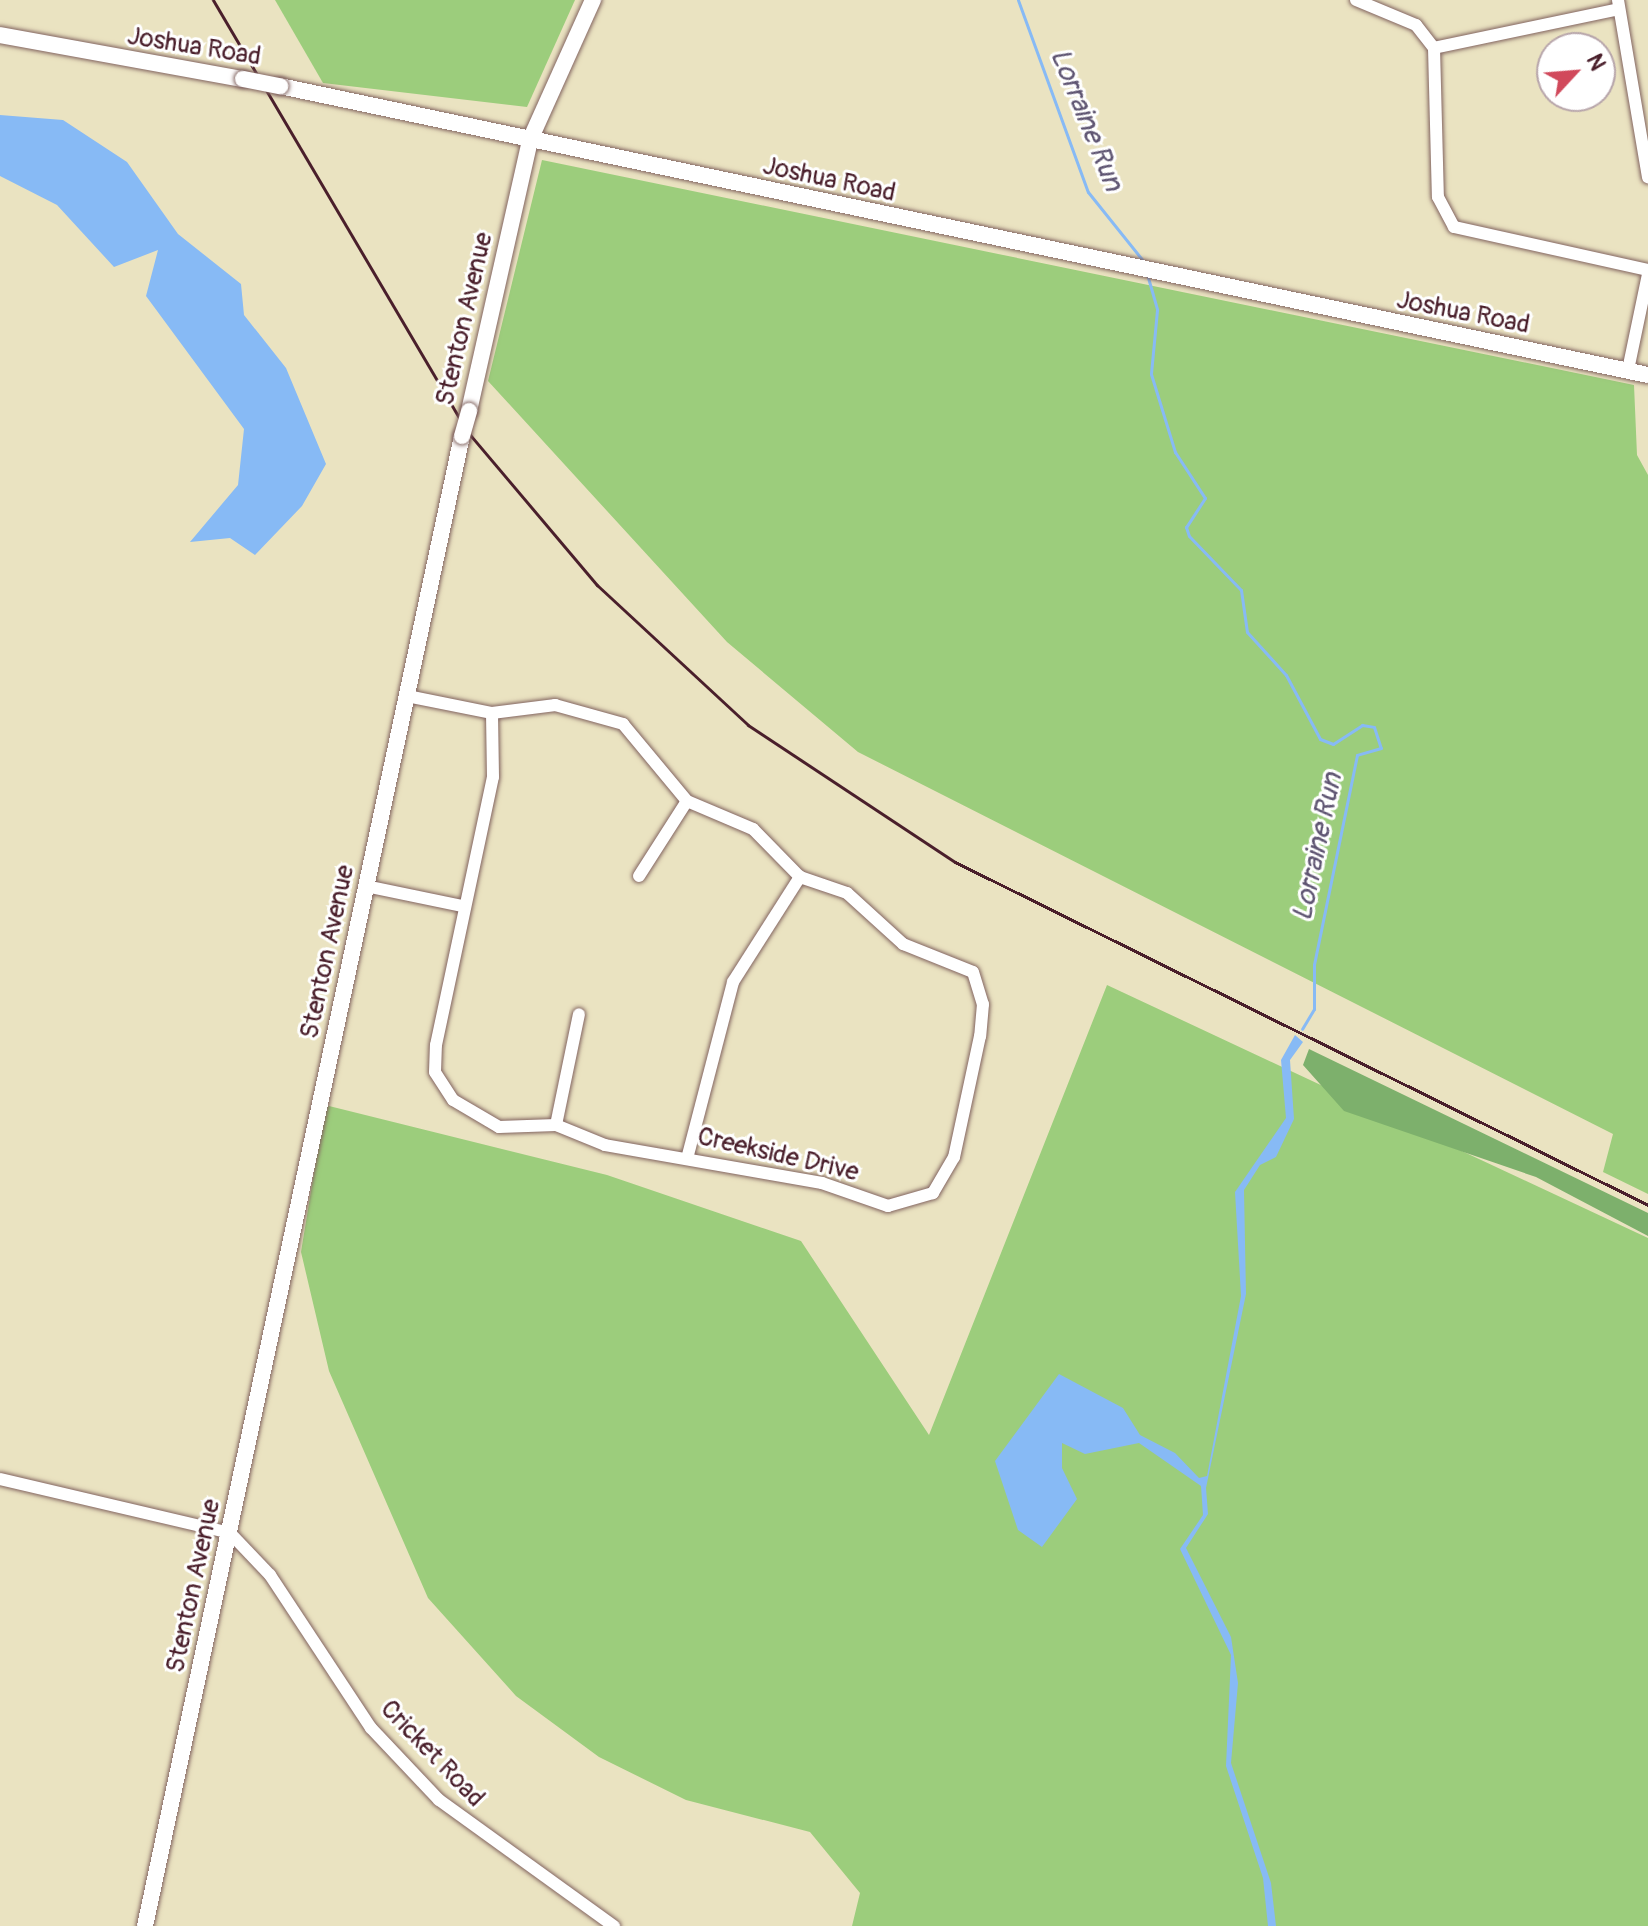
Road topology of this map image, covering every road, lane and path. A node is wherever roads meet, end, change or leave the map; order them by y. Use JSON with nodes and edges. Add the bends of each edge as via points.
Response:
{"nodes":[{"id":1,"x":593,"y":0,"type":"edge"},
{"id":2,"x":1356,"y":0,"type":"edge"},
{"id":3,"x":1619,"y":4,"type":"edge"},
{"id":4,"x":0,"y":35,"type":"edge"},
{"id":5,"x":1434,"y":48,"type":"junction"},
{"id":6,"x":530,"y":140,"type":"junction"},
{"id":7,"x":1648,"y":177,"type":"edge"},
{"id":8,"x":1648,"y":272,"type":"edge"},
{"id":9,"x":1628,"y":370,"type":"junction"},
{"id":10,"x":1648,"y":375,"type":"edge"},
{"id":11,"x":407,"y":696,"type":"junction"},
{"id":12,"x":492,"y":713,"type":"junction"},
{"id":13,"x":687,"y":801,"type":"junction"},
{"id":14,"x":639,"y":876,"type":"dead end"},
{"id":15,"x":800,"y":877,"type":"junction"},
{"id":16,"x":366,"y":886,"type":"junction"},
{"id":17,"x":463,"y":906,"type":"junction"},
{"id":18,"x":579,"y":1014,"type":"dead end"},
{"id":19,"x":556,"y":1125,"type":"junction"},
{"id":20,"x":688,"y":1155,"type":"junction"},
{"id":21,"x":0,"y":1479,"type":"edge"},
{"id":22,"x":230,"y":1533,"type":"junction"},
{"id":23,"x":147,"y":1925,"type":"edge"},
{"id":24,"x":614,"y":1926,"type":"edge"}],
"edges":[{"from":1,"to":6,"type":"main road","name":"Stenton Avenue"},
{"from":2,"to":5,"type":"street","via":[[1416,25]]},
{"from":3,"to":5,"type":"street"},
{"from":3,"to":7,"type":"street"},
{"from":4,"to":6,"type":"main road","name":"Joshua Road","bridge":true,"via":[[280,86]]},
{"from":5,"to":8,"type":"street","via":[[1438,197],[1448,221],[1462,232]]},
{"from":6,"to":9,"type":"main road","name":"Joshua Road"},
{"from":6,"to":11,"type":"main road","name":"Stenton Avenue","bridge":true},
{"from":8,"to":9,"type":"street"},
{"from":9,"to":10,"type":"main road","name":"Joshua Road"},
{"from":11,"to":12,"type":"street","name":"Creekside Drive"},
{"from":11,"to":16,"type":"main road","name":"Stenton Avenue"},
{"from":12,"to":13,"type":"street","name":"Creekside Drive","via":[[555,705],[623,724]]},
{"from":12,"to":17,"type":"street","name":"Creekside Drive","via":[[493,777]]},
{"from":13,"to":14,"type":"street"},
{"from":13,"to":15,"type":"street","name":"Creekside Drive","via":[[753,829]]},
{"from":15,"to":20,"type":"street","via":[[733,982]]},
{"from":15,"to":20,"type":"street","name":"Creekside Drive","via":[[847,893],[903,944],[973,972],[983,1004],[980,1036],[954,1157],[933,1193],[888,1206],[822,1183],[740,1172]]},
{"from":16,"to":17,"type":"street"},
{"from":16,"to":22,"type":"main road","name":"Stenton Avenue"},
{"from":17,"to":19,"type":"street","name":"Creekside Drive","via":[[435,1072],[472,1117],[499,1127]]},
{"from":18,"to":19,"type":"street"},
{"from":19,"to":20,"type":"street","name":"Creekside Drive","via":[[635,1152]]},
{"from":21,"to":22,"type":"street"},
{"from":22,"to":23,"type":"main road","name":"Stenton Avenue"},
{"from":22,"to":24,"type":"street","name":"Cricket Road","via":[[270,1575],[371,1728],[439,1800]]}]}
